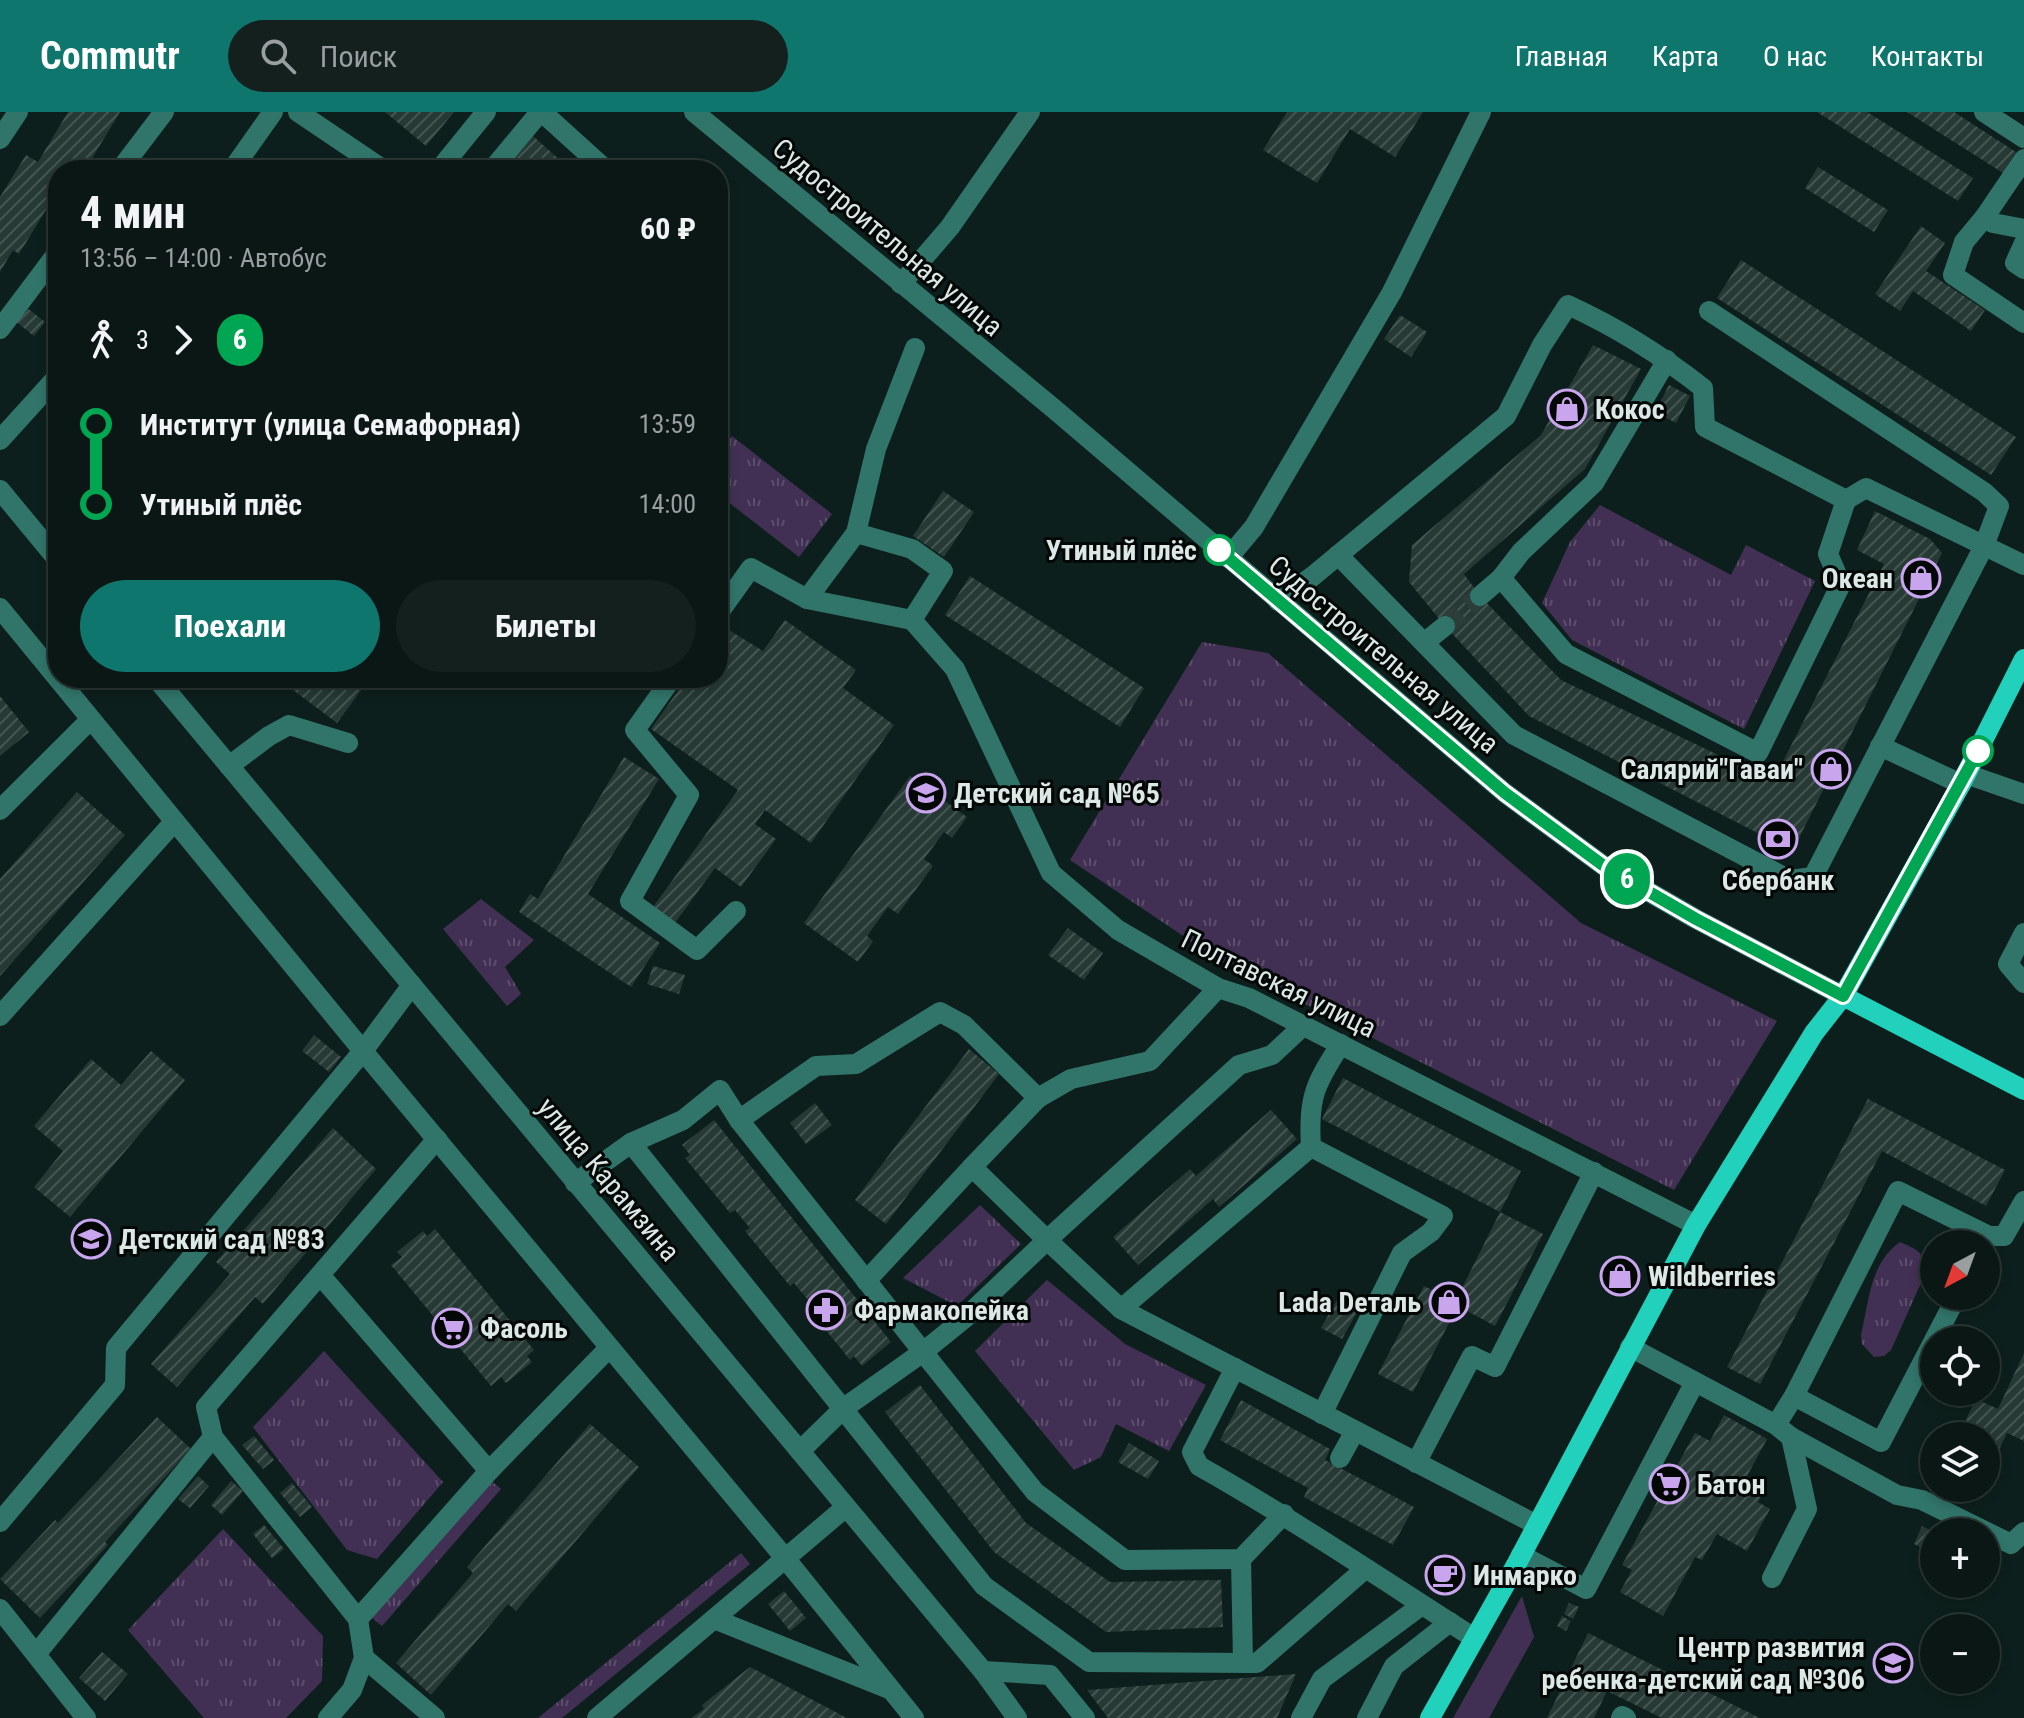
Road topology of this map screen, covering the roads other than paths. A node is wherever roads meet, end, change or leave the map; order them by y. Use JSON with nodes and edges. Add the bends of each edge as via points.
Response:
{"nodes":[{"id":1,"x":18,"y":112,"type":"edge"},
{"id":2,"x":164,"y":112,"type":"edge"},
{"id":3,"x":273,"y":112,"type":"edge"},
{"id":4,"x":298,"y":112,"type":"edge"},
{"id":5,"x":486,"y":112,"type":"edge"},
{"id":6,"x":541,"y":112,"type":"edge"},
{"id":7,"x":694,"y":112,"type":"edge"},
{"id":8,"x":1030,"y":112,"type":"edge"},
{"id":9,"x":1481,"y":112,"type":"edge"},
{"id":10,"x":1984,"y":112,"type":"edge"},
{"id":11,"x":2024,"y":138,"type":"edge"},
{"id":12,"x":0,"y":139,"type":"edge"},
{"id":13,"x":2024,"y":159,"type":"edge"},
{"id":14,"x":128,"y":160,"type":"edge"},
{"id":15,"x":246,"y":160,"type":"edge"},
{"id":16,"x":369,"y":160,"type":"edge"},
{"id":17,"x":447,"y":160,"type":"edge"},
{"id":18,"x":500,"y":160,"type":"edge"},
{"id":19,"x":595,"y":160,"type":"edge"},
{"id":20,"x":1984,"y":218,"type":"junction"},
{"id":21,"x":2024,"y":229,"type":"edge"},
{"id":22,"x":2024,"y":243,"type":"edge"},
{"id":23,"x":48,"y":265,"type":"edge"},
{"id":24,"x":2024,"y":269,"type":"edge"},
{"id":25,"x":901,"y":284,"type":"junction"},
{"id":26,"x":1709,"y":311,"type":"dead end"},
{"id":27,"x":2024,"y":323,"type":"edge"},
{"id":28,"x":0,"y":329,"type":"edge"},
{"id":29,"x":915,"y":348,"type":"dead end"},
{"id":30,"x":1667,"y":360,"type":"junction"},
{"id":31,"x":48,"y":387,"type":"edge"},
{"id":32,"x":0,"y":440,"type":"edge"},
{"id":33,"x":0,"y":490,"type":"edge"},
{"id":34,"x":1846,"y":500,"type":"junction"},
{"id":35,"x":856,"y":533,"type":"junction"},
{"id":36,"x":1984,"y":546,"type":"junction"},
{"id":37,"x":48,"y":548,"type":"edge"},
{"id":38,"x":1338,"y":555,"type":"junction"},
{"id":39,"x":1228,"y":558,"type":"junction"},
{"id":40,"x":2024,"y":565,"type":"edge"},
{"id":41,"x":1501,"y":578,"type":"junction"},
{"id":42,"x":1480,"y":596,"type":"tunnel mouth"},
{"id":43,"x":807,"y":599,"type":"junction"},
{"id":44,"x":728,"y":600,"type":"edge"},
{"id":45,"x":1278,"y":601,"type":"junction"},
{"id":46,"x":0,"y":608,"type":"edge"},
{"id":47,"x":912,"y":620,"type":"junction"},
{"id":48,"x":1445,"y":626,"type":"tunnel mouth"},
{"id":49,"x":1425,"y":642,"type":"junction"},
{"id":50,"x":2024,"y":659,"type":"edge"},
{"id":51,"x":48,"y":668,"type":"edge"},
{"id":52,"x":64,"y":688,"type":"edge"},
{"id":53,"x":164,"y":688,"type":"edge"},
{"id":54,"x":665,"y":688,"type":"edge"},
{"id":55,"x":90,"y":720,"type":"junction"},
{"id":56,"x":348,"y":743,"type":"dead end"},
{"id":57,"x":1880,"y":746,"type":"junction"},
{"id":58,"x":229,"y":766,"type":"junction"},
{"id":59,"x":1963,"y":779,"type":"junction"},
{"id":60,"x":2024,"y":794,"type":"edge"},
{"id":61,"x":0,"y":810,"type":"edge"},
{"id":62,"x":174,"y":822,"type":"junction"},
{"id":63,"x":736,"y":911,"type":"dead end"},
{"id":64,"x":2024,"y":933,"type":"edge"},
{"id":65,"x":2024,"y":983,"type":"edge"},
{"id":66,"x":412,"y":985,"type":"junction"},
{"id":67,"x":1218,"y":988,"type":"junction"},
{"id":68,"x":1843,"y":996,"type":"junction"},
{"id":69,"x":0,"y":1016,"type":"edge"},
{"id":70,"x":1303,"y":1026,"type":"junction"},
{"id":71,"x":1341,"y":1044,"type":"junction"},
{"id":72,"x":363,"y":1051,"type":"junction"},
{"id":73,"x":2024,"y":1090,"type":"edge"},
{"id":74,"x":1038,"y":1098,"type":"junction"},
{"id":75,"x":739,"y":1120,"type":"junction"},
{"id":76,"x":437,"y":1139,"type":"junction"},
{"id":77,"x":631,"y":1143,"type":"junction"},
{"id":78,"x":1311,"y":1147,"type":"junction"},
{"id":79,"x":972,"y":1167,"type":"junction"},
{"id":80,"x":1594,"y":1172,"type":"junction"},
{"id":81,"x":575,"y":1183,"type":"junction"},
{"id":82,"x":2024,"y":1201,"type":"edge"},
{"id":83,"x":1696,"y":1225,"type":"junction"},
{"id":84,"x":1969,"y":1230,"type":"edge"},
{"id":85,"x":2000,"y":1237,"type":"edge"},
{"id":86,"x":1047,"y":1240,"type":"junction"},
{"id":87,"x":321,"y":1276,"type":"junction"},
{"id":88,"x":866,"y":1281,"type":"junction"},
{"id":89,"x":1121,"y":1309,"type":"junction"},
{"id":90,"x":1950,"y":1310,"type":"edge"},
{"id":91,"x":1630,"y":1347,"type":"junction"},
{"id":92,"x":609,"y":1348,"type":"junction"},
{"id":93,"x":923,"y":1352,"type":"junction"},
{"id":94,"x":1235,"y":1368,"type":"junction"},
{"id":95,"x":1695,"y":1382,"type":"junction"},
{"id":96,"x":1794,"y":1396,"type":"junction"},
{"id":97,"x":844,"y":1408,"type":"junction"},
{"id":98,"x":1322,"y":1414,"type":"junction"},
{"id":99,"x":1355,"y":1431,"type":"junction"},
{"id":100,"x":1784,"y":1431,"type":"junction"},
{"id":101,"x":213,"y":1437,"type":"junction"},
{"id":102,"x":800,"y":1451,"type":"junction"},
{"id":103,"x":1340,"y":1458,"type":"dead end"},
{"id":104,"x":1416,"y":1463,"type":"junction"},
{"id":105,"x":489,"y":1471,"type":"junction"},
{"id":106,"x":846,"y":1507,"type":"junction"},
{"id":107,"x":1284,"y":1514,"type":"junction"},
{"id":108,"x":0,"y":1522,"type":"edge"},
{"id":109,"x":1537,"y":1525,"type":"junction"},
{"id":110,"x":2024,"y":1532,"type":"edge"},
{"id":111,"x":1521,"y":1555,"type":"junction"},
{"id":112,"x":785,"y":1558,"type":"junction"},
{"id":113,"x":1241,"y":1559,"type":"junction"},
{"id":114,"x":1365,"y":1569,"type":"junction"},
{"id":115,"x":1772,"y":1578,"type":"dead end"},
{"id":116,"x":1422,"y":1605,"type":"junction"},
{"id":117,"x":0,"y":1609,"type":"edge"},
{"id":118,"x":358,"y":1619,"type":"junction"},
{"id":119,"x":714,"y":1619,"type":"junction"},
{"id":120,"x":1450,"y":1622,"type":"junction"},
{"id":121,"x":1474,"y":1638,"type":"junction"},
{"id":122,"x":37,"y":1653,"type":"junction"},
{"id":123,"x":364,"y":1658,"type":"junction"},
{"id":124,"x":1243,"y":1663,"type":"junction"},
{"id":125,"x":983,"y":1671,"type":"junction"},
{"id":126,"x":893,"y":1690,"type":"junction"},
{"id":127,"x":86,"y":1718,"type":"edge"},
{"id":128,"x":328,"y":1718,"type":"edge"},
{"id":129,"x":435,"y":1718,"type":"edge"},
{"id":130,"x":597,"y":1718,"type":"edge"},
{"id":131,"x":914,"y":1718,"type":"edge"},
{"id":132,"x":1017,"y":1718,"type":"edge"},
{"id":133,"x":1085,"y":1718,"type":"edge"},
{"id":134,"x":1301,"y":1718,"type":"edge"},
{"id":135,"x":1367,"y":1718,"type":"edge"},
{"id":136,"x":1430,"y":1718,"type":"edge"}],
"edges":[{"from":1,"to":12,"type":"street"},
{"from":2,"to":14,"type":"street"},
{"from":3,"to":15,"type":"street"},
{"from":4,"to":16,"type":"street"},
{"from":5,"to":17,"type":"street"},
{"from":6,"to":18,"type":"street"},
{"from":6,"to":19,"type":"street"},
{"from":7,"to":25,"type":"street","name":"Судостроительная улица"},
{"from":8,"to":25,"type":"street","via":[[950,227]]},
{"from":9,"to":39,"type":"street","via":[[1392,292],[1254,527]]},
{"from":10,"to":11,"type":"street"},
{"from":13,"to":20,"type":"street"},
{"from":20,"to":21,"type":"street"},
{"from":20,"to":27,"type":"street","via":[[1964,242],[1953,275]]},
{"from":22,"to":24,"type":"street","via":[[2015,263]]},
{"from":23,"to":28,"type":"street"},
{"from":25,"to":39,"type":"street","name":"Судостроительная улица"},
{"from":26,"to":36,"type":"street","via":[[1984,492],[1999,506]]},
{"from":29,"to":35,"type":"street","via":[[876,449]]},
{"from":30,"to":34,"type":"street","via":[[1703,388],[1705,427]]},
{"from":30,"to":38,"type":"street","via":[[1568,305],[1506,416]]},
{"from":30,"to":41,"type":"street","via":[[1594,483]]},
{"from":31,"to":32,"type":"street"},
{"from":33,"to":37,"type":"street"},
{"from":34,"to":36,"type":"street","via":[[1866,488]]},
{"from":34,"to":41,"type":"street","via":[[1828,554],[1841,584],[1758,753],[1566,654]]},
{"from":35,"to":43,"type":"street"},
{"from":35,"to":47,"type":"street","via":[[912,549],[943,571]]},
{"from":36,"to":40,"type":"street"},
{"from":36,"to":57,"type":"street"},
{"from":38,"to":45,"type":"street"},
{"from":38,"to":49,"type":"street"},
{"from":39,"to":45,"type":"street","name":"Судостроительная улица"},
{"from":41,"to":42,"type":"street"},
{"from":43,"to":44,"type":"street","via":[[751,568]]},
{"from":43,"to":47,"type":"street"},
{"from":45,"to":68,"type":"street","name":"Судостроительная улица","via":[[1505,793],[1604,866]]},
{"from":46,"to":51,"type":"street"},
{"from":47,"to":67,"type":"street","name":"Полтавская улица","via":[[955,669],[1051,873],[1118,930]]},
{"from":48,"to":49,"type":"street"},
{"from":49,"to":57,"type":"street","via":[[1514,735],[1790,880],[1813,877]]},
{"from":50,"to":59,"type":"main road"},
{"from":52,"to":55,"type":"street"},
{"from":53,"to":58,"type":"street","name":"улица Карамзина"},
{"from":54,"to":63,"type":"street","via":[[635,730],[689,795],[630,901],[697,950]]},
{"from":55,"to":61,"type":"street"},
{"from":55,"to":62,"type":"street"},
{"from":56,"to":58,"type":"street","via":[[289,725]]},
{"from":57,"to":59,"type":"street"},
{"from":58,"to":66,"type":"street","name":"улица Карамзина"},
{"from":59,"to":60,"type":"street"},
{"from":59,"to":68,"type":"main road"},
{"from":62,"to":69,"type":"street"},
{"from":62,"to":72,"type":"street"},
{"from":64,"to":65,"type":"street","via":[[2008,964]]},
{"from":66,"to":72,"type":"street"},
{"from":66,"to":81,"type":"street","name":"улица Карамзина"},
{"from":67,"to":70,"type":"street","name":"Полтавская улица"},
{"from":67,"to":74,"type":"street","via":[[1150,1061],[1071,1079]]},
{"from":68,"to":73,"type":"main road","name":"Судостроительная улица"},
{"from":68,"to":83,"type":"main road","via":[[1814,1033]]},
{"from":70,"to":71,"type":"street","name":"Полтавская улица"},
{"from":70,"to":86,"type":"street","via":[[1272,1055],[1239,1065]]},
{"from":71,"to":78,"type":"street","via":[[1322,1073],[1309,1110]]},
{"from":71,"to":80,"type":"street","name":"Полтавская улица"},
{"from":72,"to":76,"type":"street"},
{"from":72,"to":108,"type":"street","via":[[116,1348],[115,1385]]},
{"from":74,"to":75,"type":"street","via":[[964,1025],[940,1012],[856,1064],[816,1066]]},
{"from":74,"to":79,"type":"street"},
{"from":75,"to":77,"type":"street","via":[[720,1090],[683,1120]]},
{"from":75,"to":88,"type":"street"},
{"from":76,"to":87,"type":"street"},
{"from":76,"to":92,"type":"street"},
{"from":77,"to":81,"type":"street"},
{"from":77,"to":97,"type":"street"},
{"from":78,"to":89,"type":"street"},
{"from":78,"to":98,"type":"street","via":[[1443,1216],[1402,1253]]},
{"from":79,"to":86,"type":"street"},
{"from":79,"to":88,"type":"street"},
{"from":80,"to":83,"type":"street","name":"Полтавская улица"},
{"from":80,"to":104,"type":"street","via":[[1495,1367],[1472,1356]]},
{"from":81,"to":102,"type":"street","name":"улица Карамзина"},
{"from":82,"to":85,"type":"street"},
{"from":83,"to":91,"type":"main road"},
{"from":84,"to":96,"type":"street","via":[[1898,1191]]},
{"from":86,"to":89,"type":"street"},
{"from":86,"to":93,"type":"street"},
{"from":87,"to":101,"type":"street","via":[[206,1407]]},
{"from":87,"to":105,"type":"street"},
{"from":88,"to":93,"type":"street"},
{"from":89,"to":94,"type":"street"},
{"from":90,"to":96,"type":"street","via":[[1881,1442]]},
{"from":91,"to":95,"type":"street"},
{"from":91,"to":109,"type":"main road"},
{"from":92,"to":105,"type":"street"},
{"from":92,"to":112,"type":"street"},
{"from":93,"to":97,"type":"street"},
{"from":93,"to":113,"type":"street","via":[[1035,1492],[1125,1560]]},
{"from":94,"to":98,"type":"street"},
{"from":94,"to":107,"type":"street","via":[[1192,1452],[1199,1466]]},
{"from":95,"to":100,"type":"street"},
{"from":95,"to":111,"type":"street","via":[[1586,1589]]},
{"from":96,"to":100,"type":"street"},
{"from":97,"to":102,"type":"street"},
{"from":97,"to":124,"type":"street","via":[[984,1586],[1089,1662]]},
{"from":98,"to":99,"type":"street"},
{"from":99,"to":103,"type":"street"},
{"from":99,"to":104,"type":"street"},
{"from":100,"to":110,"type":"street","via":[[1897,1495],[1922,1500],[2011,1544]]},
{"from":100,"to":115,"type":"street","via":[[1807,1509]]},
{"from":101,"to":118,"type":"street"},
{"from":101,"to":122,"type":"street"},
{"from":102,"to":106,"type":"street","name":"улица Карамзина"},
{"from":104,"to":109,"type":"street"},
{"from":105,"to":118,"type":"street"},
{"from":106,"to":112,"type":"street"},
{"from":106,"to":125,"type":"street","name":"улица Карамзина"},
{"from":107,"to":113,"type":"street"},
{"from":107,"to":114,"type":"street"},
{"from":109,"to":111,"type":"main road"},
{"from":111,"to":121,"type":"main road"},
{"from":112,"to":119,"type":"street"},
{"from":112,"to":126,"type":"street"},
{"from":113,"to":124,"type":"street"},
{"from":114,"to":116,"type":"street"},
{"from":114,"to":124,"type":"street","via":[[1257,1663]]},
{"from":116,"to":120,"type":"street"},
{"from":116,"to":134,"type":"street","via":[[1322,1679]]},
{"from":117,"to":122,"type":"street"},
{"from":118,"to":123,"type":"street"},
{"from":119,"to":126,"type":"street"},
{"from":119,"to":130,"type":"street"},
{"from":120,"to":121,"type":"street"},
{"from":120,"to":135,"type":"street","via":[[1394,1666]]},
{"from":121,"to":136,"type":"main road"},
{"from":122,"to":127,"type":"street"},
{"from":123,"to":128,"type":"street","via":[[352,1690]]},
{"from":123,"to":129,"type":"street"},
{"from":125,"to":132,"type":"street","name":"улица Карамзина"},
{"from":125,"to":133,"type":"street","via":[[1050,1675]]},
{"from":126,"to":131,"type":"street"}]}
